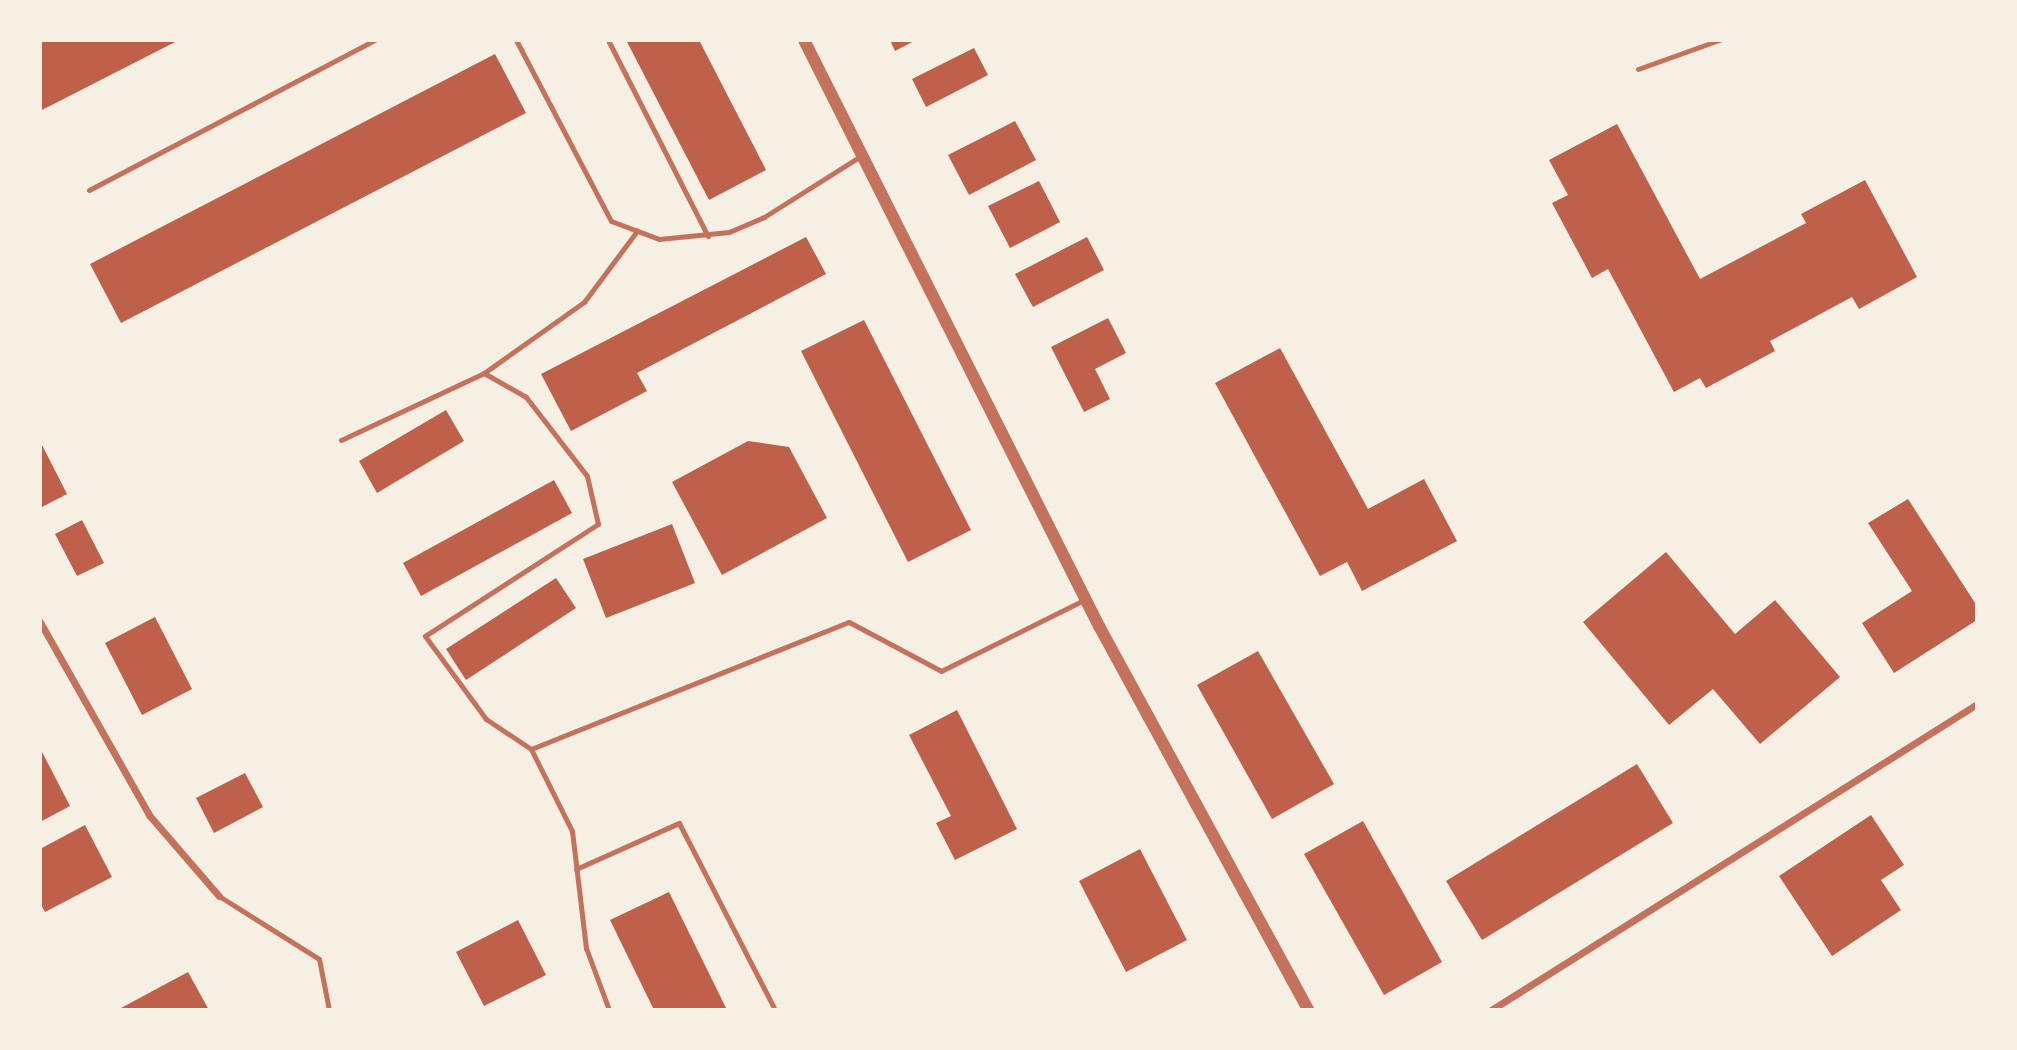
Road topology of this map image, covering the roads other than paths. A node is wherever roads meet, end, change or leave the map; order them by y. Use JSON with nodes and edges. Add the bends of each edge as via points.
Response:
{"nodes":[{"id":1,"x":375,"y":40,"type":"edge"},
{"id":2,"x":516,"y":40,"type":"edge"},
{"id":3,"x":608,"y":40,"type":"edge"},
{"id":4,"x":804,"y":40,"type":"edge"},
{"id":5,"x":1719,"y":40,"type":"edge"},
{"id":6,"x":1638,"y":69,"type":"dead end"},
{"id":7,"x":861,"y":156,"type":"junction"},
{"id":8,"x":89,"y":190,"type":"dead end"},
{"id":9,"x":637,"y":231,"type":"junction"},
{"id":10,"x":708,"y":236,"type":"junction"},
{"id":11,"x":484,"y":373,"type":"junction"},
{"id":12,"x":341,"y":440,"type":"dead end"},
{"id":13,"x":1086,"y":599,"type":"junction"},
{"id":14,"x":40,"y":622,"type":"edge"},
{"id":15,"x":1977,"y":704,"type":"edge"},
{"id":16,"x":531,"y":749,"type":"junction"},
{"id":17,"x":576,"y":869,"type":"junction"},
{"id":18,"x":219,"y":896,"type":"joint"},
{"id":19,"x":329,"y":1010,"type":"edge"},
{"id":20,"x":609,"y":1010,"type":"edge"},
{"id":21,"x":775,"y":1010,"type":"edge"},
{"id":22,"x":1308,"y":1010,"type":"edge"},
{"id":23,"x":1491,"y":1010,"type":"edge"}],
"edges":[{"from":1,"to":8,"type":"lane"},
{"from":2,"to":9,"type":"lane","via":[[611,221]]},
{"from":3,"to":10,"type":"lane"},
{"from":4,"to":7,"type":"street"},
{"from":5,"to":6,"type":"lane"},
{"from":7,"to":10,"type":"lane","via":[[764,217]]},
{"from":7,"to":13,"type":"street"},
{"from":9,"to":10,"type":"lane","via":[[659,239]]},
{"from":9,"to":11,"type":"lane","via":[[584,302]]},
{"from":11,"to":12,"type":"lane"},
{"from":11,"to":16,"type":"lane","via":[[526,397],[587,476],[598,524],[425,636],[486,719]]},
{"from":13,"to":16,"type":"lane","via":[[941,671],[849,622]]},
{"from":13,"to":22,"type":"street"},
{"from":14,"to":18,"type":"street","via":[[149,814]]},
{"from":15,"to":23,"type":"street"},
{"from":16,"to":17,"type":"lane","via":[[572,831]]},
{"from":17,"to":20,"type":"lane","via":[[586,948]]},
{"from":17,"to":21,"type":"lane","via":[[679,823]]},
{"from":18,"to":19,"type":"lane","via":[[319,959]]}]}
